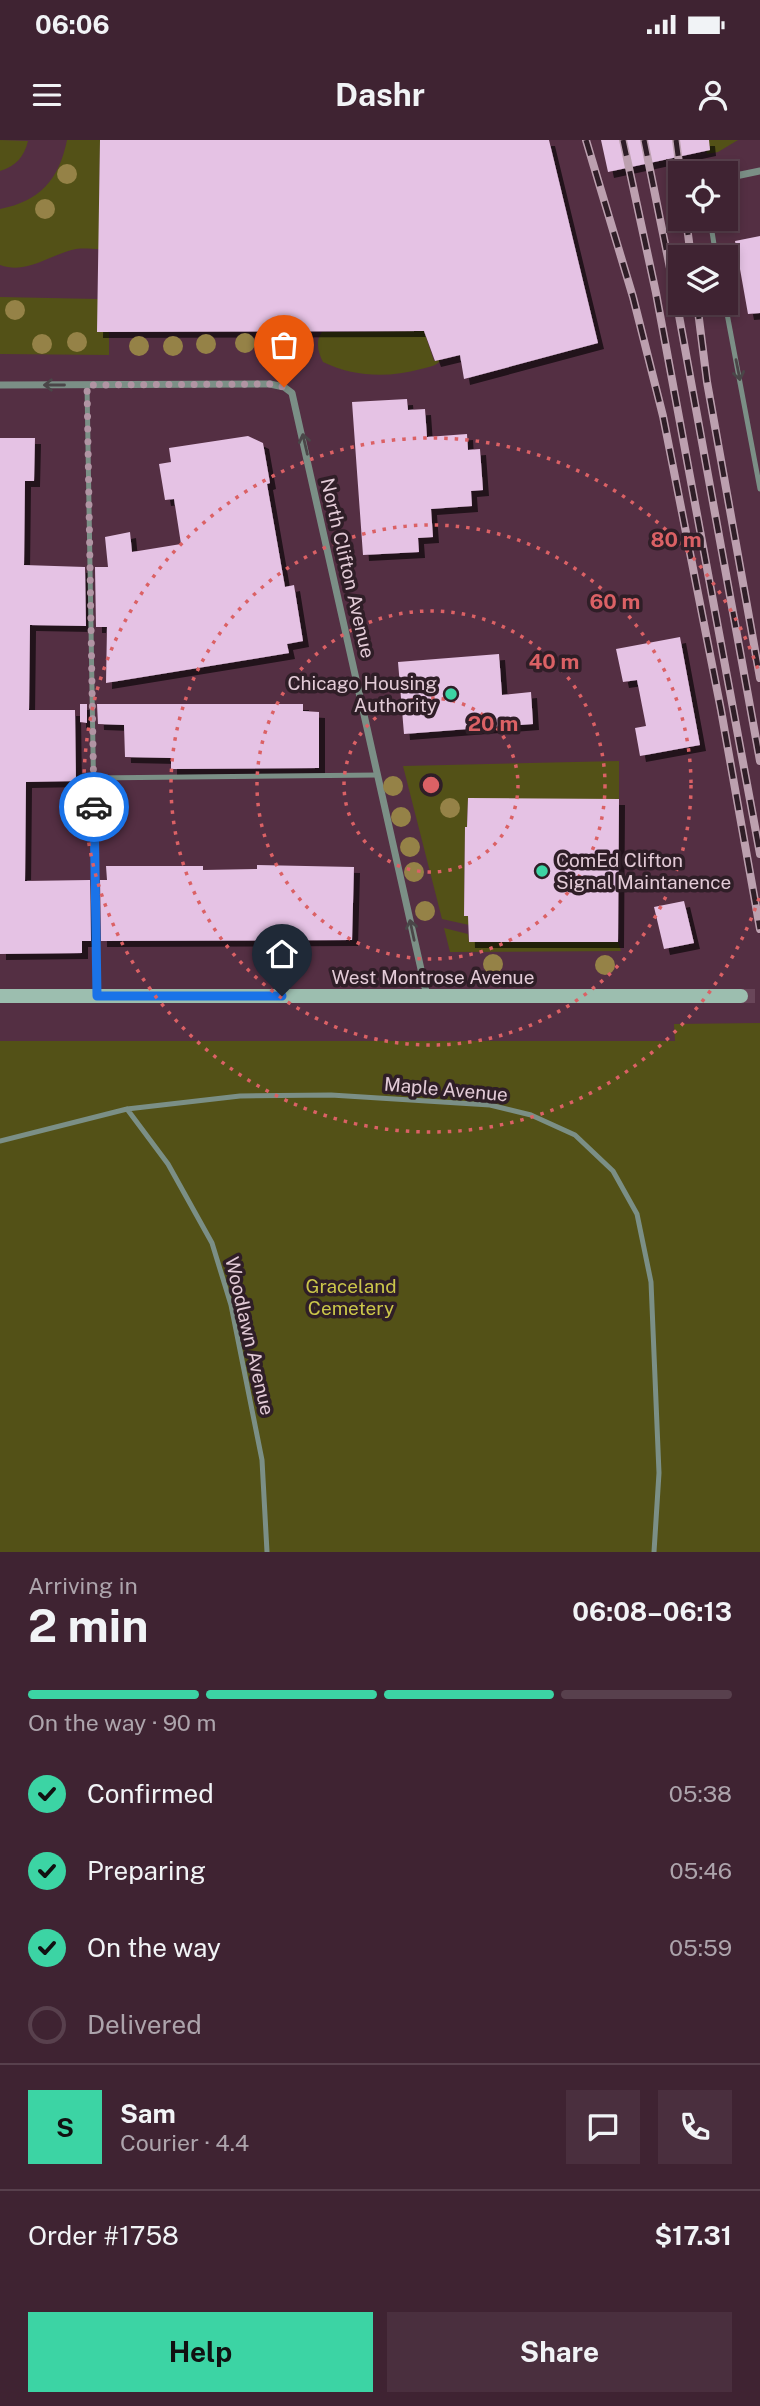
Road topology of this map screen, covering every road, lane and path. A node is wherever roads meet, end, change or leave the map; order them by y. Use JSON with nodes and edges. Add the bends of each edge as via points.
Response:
{"nodes":[{"id":1,"x":760,"y":171,"type":"edge"},
{"id":2,"x":738,"y":176,"type":"edge"},
{"id":3,"x":727,"y":315,"type":"edge"},
{"id":4,"x":0,"y":385,"type":"edge"},
{"id":5,"x":87,"y":385,"type":"junction"},
{"id":6,"x":760,"y":489,"type":"edge"},
{"id":7,"x":378,"y":775,"type":"junction"},
{"id":8,"x":93,"y":778,"type":"junction"},
{"id":9,"x":0,"y":996,"type":"edge"},
{"id":10,"x":97,"y":996,"type":"junction"},
{"id":11,"x":427,"y":996,"type":"junction"},
{"id":12,"x":741,"y":996,"type":"tunnel mouth"},
{"id":13,"x":127,"y":1109,"type":"junction"},
{"id":14,"x":0,"y":1141,"type":"edge"},
{"id":15,"x":267,"y":1552,"type":"edge"},
{"id":16,"x":654,"y":1552,"type":"edge"}],
"edges":[{"from":1,"to":2,"type":"street"},
{"from":3,"to":6,"type":"lane","one_way":true},
{"from":5,"to":4,"type":"street","one_way":true},
{"from":7,"to":5,"type":"street","name":"North Clifton Avenue","one_way":true,"via":[[292,393],[270,384]]},
{"from":5,"to":8,"type":"lane"},
{"from":7,"to":8,"type":"lane"},
{"from":11,"to":7,"type":"street","name":"North Clifton Avenue","one_way":true},
{"from":8,"to":10,"type":"lane"},
{"from":9,"to":10,"type":"main road","name":"West Montrose Avenue"},
{"from":10,"to":11,"type":"main road","name":"West Montrose Avenue"},
{"from":11,"to":12,"type":"main road","name":"West Montrose Avenue"},
{"from":13,"to":14,"type":"lane","name":"Maple Avenue"},
{"from":13,"to":15,"type":"lane","name":"Woodlawn Avenue","via":[[168,1164],[212,1243],[230,1305],[262,1460]]},
{"from":13,"to":16,"type":"lane","name":"Maple Avenue","via":[[240,1096],[344,1096],[490,1105],[531,1115],[575,1135],[612,1171],[637,1214],[650,1282],[659,1473]]}]}
